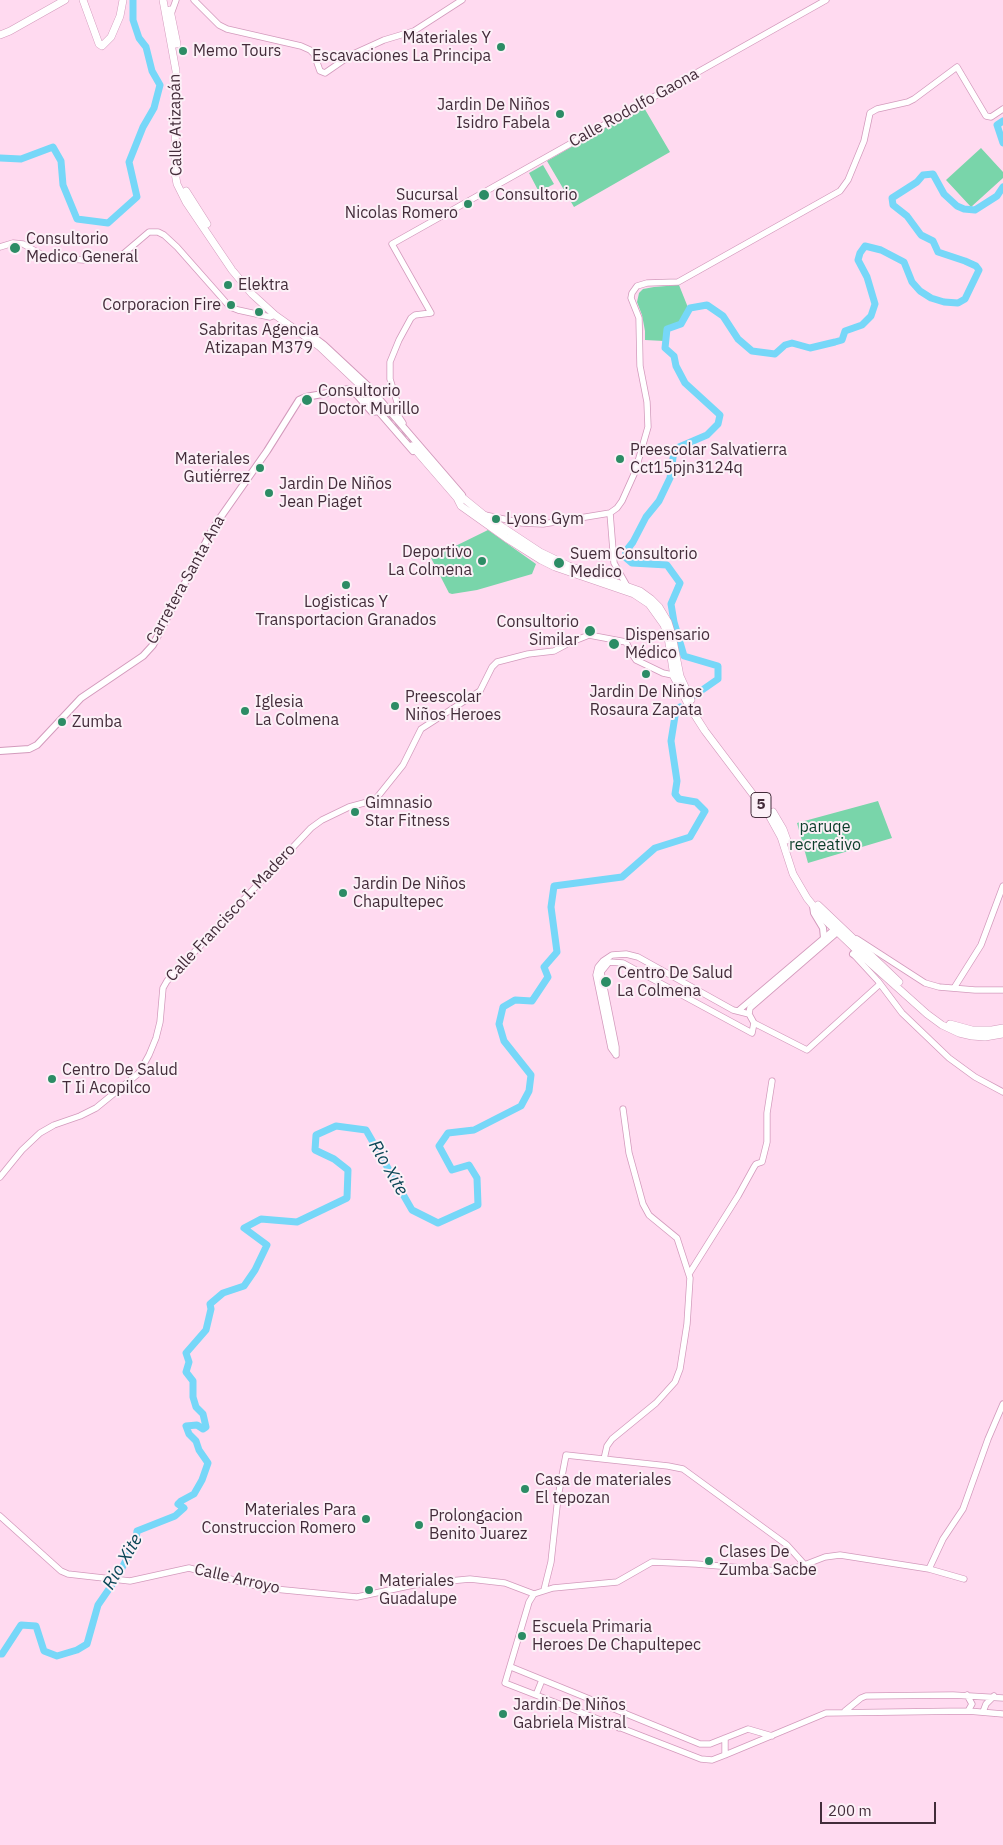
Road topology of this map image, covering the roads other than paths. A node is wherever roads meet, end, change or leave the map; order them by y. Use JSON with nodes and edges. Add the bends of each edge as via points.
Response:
{"nodes":[{"id":1,"x":65,"y":0,"type":"edge"},
{"id":2,"x":83,"y":0,"type":"edge"},
{"id":3,"x":123,"y":0,"type":"edge"},
{"id":4,"x":163,"y":0,"type":"edge"},
{"id":5,"x":168,"y":0,"type":"edge"},
{"id":6,"x":176,"y":0,"type":"edge"},
{"id":7,"x":194,"y":0,"type":"edge"},
{"id":8,"x":462,"y":0,"type":"edge"},
{"id":9,"x":826,"y":0,"type":"edge"},
{"id":10,"x":168,"y":15,"type":"junction"},
{"id":11,"x":0,"y":35,"type":"edge"},
{"id":12,"x":1003,"y":109,"type":"edge"},
{"id":13,"x":0,"y":247,"type":"edge"},
{"id":14,"x":222,"y":250,"type":"junction"},
{"id":15,"x":275,"y":315,"type":"junction"},
{"id":16,"x":311,"y":339,"type":"junction"},
{"id":17,"x":377,"y":401,"type":"junction"},
{"id":18,"x":380,"y":411,"type":"junction"},
{"id":19,"x":404,"y":429,"type":"junction"},
{"id":20,"x":409,"y":435,"type":"junction"},
{"id":21,"x":402,"y":437,"type":"junction"},
{"id":22,"x":412,"y":445,"type":"junction"},
{"id":23,"x":464,"y":503,"type":"junction"},
{"id":24,"x":612,"y":512,"type":"junction"},
{"id":25,"x":484,"y":514,"type":"junction"},
{"id":26,"x":627,"y":586,"type":"junction"},
{"id":27,"x":677,"y":676,"type":"junction"},
{"id":28,"x":0,"y":751,"type":"edge"},
{"id":29,"x":1003,"y":886,"type":"edge"},
{"id":30,"x":813,"y":906,"type":"junction"},
{"id":31,"x":840,"y":930,"type":"junction"},
{"id":32,"x":824,"y":938,"type":"junction"},
{"id":33,"x":853,"y":954,"type":"joint"},
{"id":34,"x":870,"y":962,"type":"junction"},
{"id":35,"x":880,"y":984,"type":"junction"},
{"id":36,"x":954,"y":988,"type":"junction"},
{"id":37,"x":1003,"y":990,"type":"edge"},
{"id":38,"x":738,"y":1011,"type":"junction"},
{"id":39,"x":749,"y":1014,"type":"junction"},
{"id":40,"x":754,"y":1023,"type":"junction"},
{"id":41,"x":1003,"y":1028,"type":"edge"},
{"id":42,"x":1003,"y":1034,"type":"edge"},
{"id":43,"x":772,"y":1081,"type":"dead end"},
{"id":44,"x":1003,"y":1092,"type":"edge"},
{"id":45,"x":623,"y":1109,"type":"dead end"},
{"id":46,"x":0,"y":1177,"type":"edge"},
{"id":47,"x":689,"y":1274,"type":"junction"},
{"id":48,"x":1003,"y":1404,"type":"edge"},
{"id":49,"x":604,"y":1459,"type":"junction"},
{"id":50,"x":0,"y":1516,"type":"edge"},
{"id":51,"x":805,"y":1565,"type":"junction"},
{"id":52,"x":929,"y":1569,"type":"junction"},
{"id":53,"x":964,"y":1579,"type":"dead end"},
{"id":54,"x":544,"y":1590,"type":"junction"},
{"id":55,"x":534,"y":1594,"type":"junction"},
{"id":56,"x":511,"y":1667,"type":"junction"},
{"id":57,"x":542,"y":1680,"type":"junction"},
{"id":58,"x":536,"y":1695,"type":"junction"},
{"id":59,"x":967,"y":1696,"type":"junction"},
{"id":60,"x":994,"y":1696,"type":"junction"},
{"id":61,"x":1003,"y":1698,"type":"edge"},
{"id":62,"x":968,"y":1711,"type":"junction"},
{"id":63,"x":845,"y":1712,"type":"junction"},
{"id":64,"x":983,"y":1712,"type":"junction"},
{"id":65,"x":625,"y":1713,"type":"junction"},
{"id":66,"x":1003,"y":1714,"type":"edge"},
{"id":67,"x":619,"y":1728,"type":"junction"},
{"id":68,"x":772,"y":1736,"type":"junction"},
{"id":69,"x":725,"y":1738,"type":"junction"},
{"id":70,"x":725,"y":1755,"type":"junction"}],
"edges":[{"from":1,"to":11,"type":"main road"},
{"from":2,"to":3,"type":"main road","via":[[102,46],[111,37]]},
{"from":4,"to":10,"type":"main road"},
{"from":5,"to":10,"type":"main road"},
{"from":6,"to":10,"type":"street"},
{"from":7,"to":8,"type":"street","via":[[227,29],[310,50],[324,73],[351,55],[414,30]]},
{"from":9,"to":20,"type":"street","name":"Calle Rodolfo Gaona","via":[[392,244],[431,313],[415,315],[408,322],[390,362],[390,379],[399,417],[410,431]]},
{"from":10,"to":14,"type":"main road","name":"Calle Atizapán","via":[[176,71],[177,184],[186,202]]},
{"from":12,"to":24,"type":"street","via":[[988,118],[957,66],[908,102],[870,113],[864,141],[840,191],[678,282],[641,284],[633,290],[631,298],[639,318],[640,366],[648,427],[632,480],[622,501]]},
{"from":13,"to":15,"type":"street","via":[[23,244],[46,257],[83,260],[122,255],[146,234],[158,232],[177,247],[226,304],[238,310],[270,317]]},
{"from":14,"to":15,"type":"main road","via":[[252,294]]},
{"from":14,"to":16,"type":"main road","via":[[256,292]]},
{"from":15,"to":16,"type":"main road"},
{"from":16,"to":17,"type":"main road","via":[[346,367]]},
{"from":16,"to":18,"type":"main road"},
{"from":17,"to":18,"type":"main road","via":[[382,408]]},
{"from":17,"to":19,"type":"main road","number":"5"},
{"from":18,"to":19,"type":"main road"},
{"from":18,"to":21,"type":"main road"},
{"from":18,"to":28,"type":"main road","name":"Carretera Santa Ana","via":[[372,412],[349,389],[298,400],[213,528],[153,645],[143,656],[80,698],[33,748]]},
{"from":19,"to":20,"type":"main road","number":"5"},
{"from":20,"to":21,"type":"main road"},
{"from":20,"to":22,"type":"main road"},
{"from":20,"to":23,"type":"main road","number":"5"},
{"from":21,"to":22,"type":"main road"},
{"from":22,"to":23,"type":"main road"},
{"from":23,"to":25,"type":"main road","number":"5"},
{"from":23,"to":27,"type":"main road","number":"5","via":[[506,538],[541,560],[644,600],[664,625]]},
{"from":24,"to":25,"type":"street","via":[[556,523],[530,524]]},
{"from":24,"to":26,"type":"street","via":[[614,563]]},
{"from":25,"to":26,"type":"main road","number":"5","via":[[540,552]]},
{"from":26,"to":27,"type":"main road","number":"5","via":[[646,595],[663,613],[672,635]]},
{"from":27,"to":30,"type":"main road","number":"5","via":[[689,706],[705,731],[770,817],[781,837],[793,874]]},
{"from":27,"to":31,"type":"main road","number":"5","via":[[704,722],[778,820],[807,892]]},
{"from":27,"to":46,"type":"street","name":"Calle Francisco I. Madero","via":[[636,660],[626,642],[589,635],[554,651],[496,662],[480,691],[421,729],[403,764],[375,800],[354,805],[322,820],[304,834],[165,984],[156,1038],[139,1073],[96,1108],[40,1133]]},
{"from":29,"to":36,"type":"street","via":[[981,945]]},
{"from":30,"to":31,"type":"main road","number":"5"},
{"from":30,"to":32,"type":"main road"},
{"from":31,"to":32,"type":"street"},
{"from":31,"to":34,"type":"main road","number":"5"},
{"from":31,"to":36,"type":"street","via":[[925,983]]},
{"from":31,"to":39,"type":"street","via":[[750,1008]]},
{"from":31,"to":41,"type":"main road","number":"5","via":[[943,1020],[972,1030]]},
{"from":32,"to":38,"type":"street"},
{"from":33,"to":34,"type":"main road"},
{"from":33,"to":35,"type":"street"},
{"from":34,"to":42,"type":"main road","number":"5","via":[[942,1025],[972,1036]]},
{"from":35,"to":40,"type":"street","via":[[807,1050]]},
{"from":35,"to":44,"type":"street","via":[[902,1013],[949,1058]]},
{"from":36,"to":37,"type":"street"},
{"from":38,"to":39,"type":"street"},
{"from":38,"to":40,"type":"street","via":[[631,955],[612,955],[598,967],[596,975],[603,1010],[611,1048],[616,1055],[601,972],[606,964],[613,961],[631,967],[752,1033]]},
{"from":39,"to":40,"type":"street"},
{"from":43,"to":47,"type":"street","via":[[767,1142],[762,1162],[754,1167]]},
{"from":45,"to":47,"type":"street","via":[[628,1147],[643,1204],[649,1215],[676,1238]]},
{"from":47,"to":49,"type":"street","via":[[687,1324],[675,1382],[609,1442]]},
{"from":48,"to":52,"type":"street","via":[[963,1509]]},
{"from":49,"to":51,"type":"street","via":[[683,1469],[782,1541]]},
{"from":49,"to":54,"type":"street","via":[[566,1455]]},
{"from":50,"to":55,"type":"street","name":"Calle Arroyo","via":[[63,1572],[110,1580],[130,1581],[189,1568],[264,1588],[347,1597],[418,1584],[470,1579],[505,1583]]},
{"from":51,"to":52,"type":"street","via":[[840,1555]]},
{"from":51,"to":54,"type":"street","via":[[772,1571],[657,1561],[617,1582]]},
{"from":52,"to":53,"type":"street"},
{"from":54,"to":55,"type":"street"},
{"from":55,"to":56,"type":"street"},
{"from":56,"to":57,"type":"street"},
{"from":56,"to":58,"type":"street","via":[[505,1683]]},
{"from":57,"to":58,"type":"street"},
{"from":57,"to":65,"type":"street"},
{"from":58,"to":67,"type":"street"},
{"from":59,"to":60,"type":"street"},
{"from":59,"to":62,"type":"street","via":[[972,1704]]},
{"from":59,"to":63,"type":"street","via":[[866,1696]]},
{"from":60,"to":61,"type":"street"},
{"from":60,"to":64,"type":"street"},
{"from":62,"to":63,"type":"street"},
{"from":62,"to":64,"type":"street"},
{"from":63,"to":68,"type":"street","via":[[818,1715]]},
{"from":64,"to":66,"type":"street"},
{"from":65,"to":67,"type":"street"},
{"from":65,"to":69,"type":"street","via":[[700,1744],[707,1745]]},
{"from":67,"to":70,"type":"street","via":[[702,1759],[712,1760]]},
{"from":68,"to":69,"type":"street","via":[[748,1729]]},
{"from":68,"to":70,"type":"street"},
{"from":69,"to":70,"type":"street"}]}
